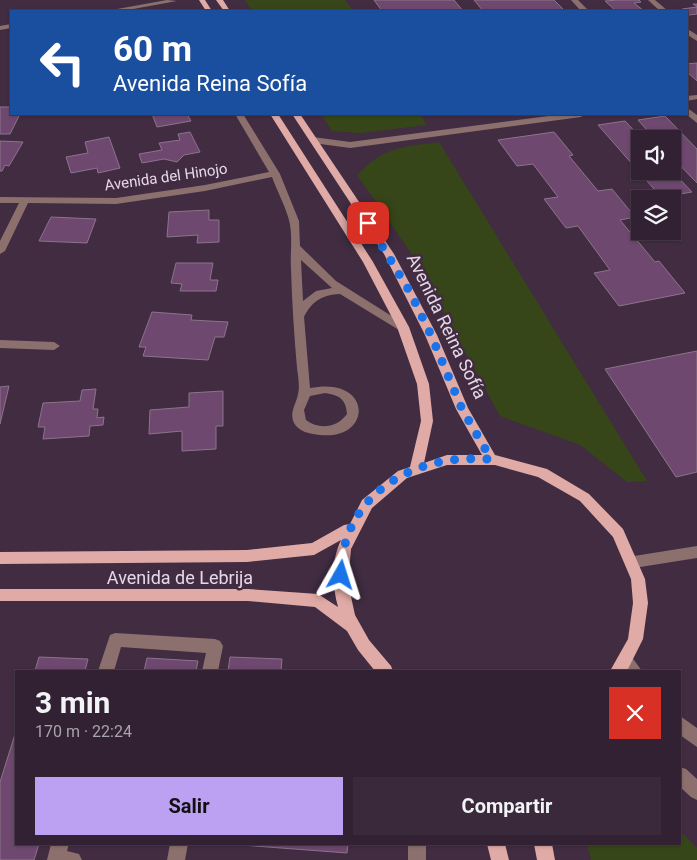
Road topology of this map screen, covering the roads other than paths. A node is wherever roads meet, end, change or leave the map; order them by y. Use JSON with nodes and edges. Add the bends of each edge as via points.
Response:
{"nodes":[{"id":1,"x":574,"y":0,"type":"edge"},
{"id":2,"x":651,"y":0,"type":"edge"},
{"id":3,"x":175,"y":3,"type":"edge"},
{"id":4,"x":118,"y":10,"type":"edge"},
{"id":5,"x":584,"y":10,"type":"edge"},
{"id":6,"x":663,"y":10,"type":"edge"},
{"id":7,"x":239,"y":115,"type":"edge"},
{"id":8,"x":275,"y":115,"type":"edge"},
{"id":9,"x":297,"y":115,"type":"edge"},
{"id":10,"x":574,"y":115,"type":"edge"},
{"id":11,"x":314,"y":140,"type":"junction"},
{"id":12,"x":350,"y":145,"type":"junction"},
{"id":13,"x":327,"y":160,"type":"junction"},
{"id":14,"x":275,"y":174,"type":"junction"},
{"id":15,"x":24,"y":202,"type":"junction"},
{"id":16,"x":1,"y":203,"type":"edge"},
{"id":17,"x":296,"y":248,"type":"junction"},
{"id":18,"x":0,"y":251,"type":"edge"},
{"id":19,"x":341,"y":290,"type":"junction"},
{"id":20,"x":298,"y":317,"type":"junction"},
{"id":21,"x":403,"y":328,"type":"junction"},
{"id":22,"x":0,"y":344,"type":"edge"},
{"id":23,"x":54,"y":346,"type":"dead end"},
{"id":24,"x":305,"y":393,"type":"junction"},
{"id":25,"x":491,"y":459,"type":"junction"},
{"id":26,"x":416,"y":469,"type":"junction"},
{"id":27,"x":349,"y":529,"type":"junction"},
{"id":28,"x":697,"y":552,"type":"edge"},
{"id":29,"x":0,"y":558,"type":"edge"},
{"id":30,"x":634,"y":562,"type":"junction"},
{"id":31,"x":0,"y":595,"type":"edge"},
{"id":32,"x":350,"y":625,"type":"junction"},
{"id":33,"x":626,"y":668,"type":"edge"},
{"id":34,"x":106,"y":670,"type":"edge"},
{"id":35,"x":210,"y":670,"type":"edge"},
{"id":36,"x":384,"y":670,"type":"edge"},
{"id":37,"x":681,"y":725,"type":"edge"},
{"id":38,"x":697,"y":739,"type":"edge"},
{"id":39,"x":681,"y":776,"type":"edge"},
{"id":40,"x":697,"y":791,"type":"edge"},
{"id":41,"x":60,"y":845,"type":"edge"},
{"id":42,"x":179,"y":845,"type":"edge"},
{"id":43,"x":417,"y":845,"type":"edge"},
{"id":44,"x":496,"y":845,"type":"edge"},
{"id":45,"x":543,"y":845,"type":"edge"},
{"id":46,"x":73,"y":860,"type":"edge"},
{"id":47,"x":176,"y":860,"type":"edge"},
{"id":48,"x":416,"y":860,"type":"edge"},
{"id":49,"x":500,"y":860,"type":"edge"},
{"id":50,"x":546,"y":860,"type":"edge"}],
"edges":[{"from":1,"to":5,"type":"street"},
{"from":2,"to":6,"type":"street"},
{"from":3,"to":4,"type":"street"},
{"from":7,"to":14,"type":"street"},
{"from":8,"to":21,"type":"main road","via":[[368,262]]},
{"from":9,"to":11,"type":"main road","name":"Avenida Reina Sofía"},
{"from":10,"to":12,"type":"street"},
{"from":11,"to":12,"type":"street"},
{"from":11,"to":13,"type":"main road","name":"Avenida Reina Sofía"},
{"from":12,"to":13,"type":"street"},
{"from":13,"to":25,"type":"main road","name":"Avenida Reina Sofía","via":[[410,292],[462,409]]},
{"from":14,"to":15,"type":"street","name":"Avenida del Hinojo","via":[[116,201]]},
{"from":14,"to":17,"type":"street","via":[[294,221]]},
{"from":15,"to":16,"type":"street","name":"Avenida del Hinojo"},
{"from":15,"to":18,"type":"street"},
{"from":17,"to":19,"type":"street","via":[[311,266]]},
{"from":17,"to":20,"type":"street"},
{"from":19,"to":20,"type":"street","via":[[310,298]]},
{"from":19,"to":21,"type":"street"},
{"from":20,"to":24,"type":"street"},
{"from":21,"to":26,"type":"main road","via":[[423,384],[427,421]]},
{"from":22,"to":23,"type":"street"},
{"from":24,"to":24,"type":"street","via":[[297,406],[298,419],[311,429],[320,432],[338,429],[351,419],[353,405],[343,394],[325,389]]},
{"from":25,"to":26,"type":"main road","via":[[453,460]]},
{"from":25,"to":30,"type":"main road","via":[[550,475],[577,491],[601,511]]},
{"from":26,"to":27,"type":"main road","via":[[377,493]]},
{"from":27,"to":29,"type":"main road","name":"Avenida de Lebrija","via":[[314,549],[247,556]]},
{"from":27,"to":32,"type":"main road","via":[[341,559],[341,592]]},
{"from":28,"to":30,"type":"street"},
{"from":30,"to":33,"type":"main road","via":[[642,596],[639,630]]},
{"from":31,"to":32,"type":"main road","name":"Avenida de Lebrija","via":[[248,595],[318,601]]},
{"from":32,"to":36,"type":"main road","via":[[370,656]]},
{"from":34,"to":35,"type":"street","via":[[115,640],[214,646]]},
{"from":37,"to":38,"type":"street"},
{"from":39,"to":40,"type":"street"},
{"from":41,"to":46,"type":"street","via":[[56,859]]},
{"from":42,"to":47,"type":"street"},
{"from":43,"to":48,"type":"street"},
{"from":44,"to":49,"type":"main road"},
{"from":45,"to":50,"type":"main road"}]}
